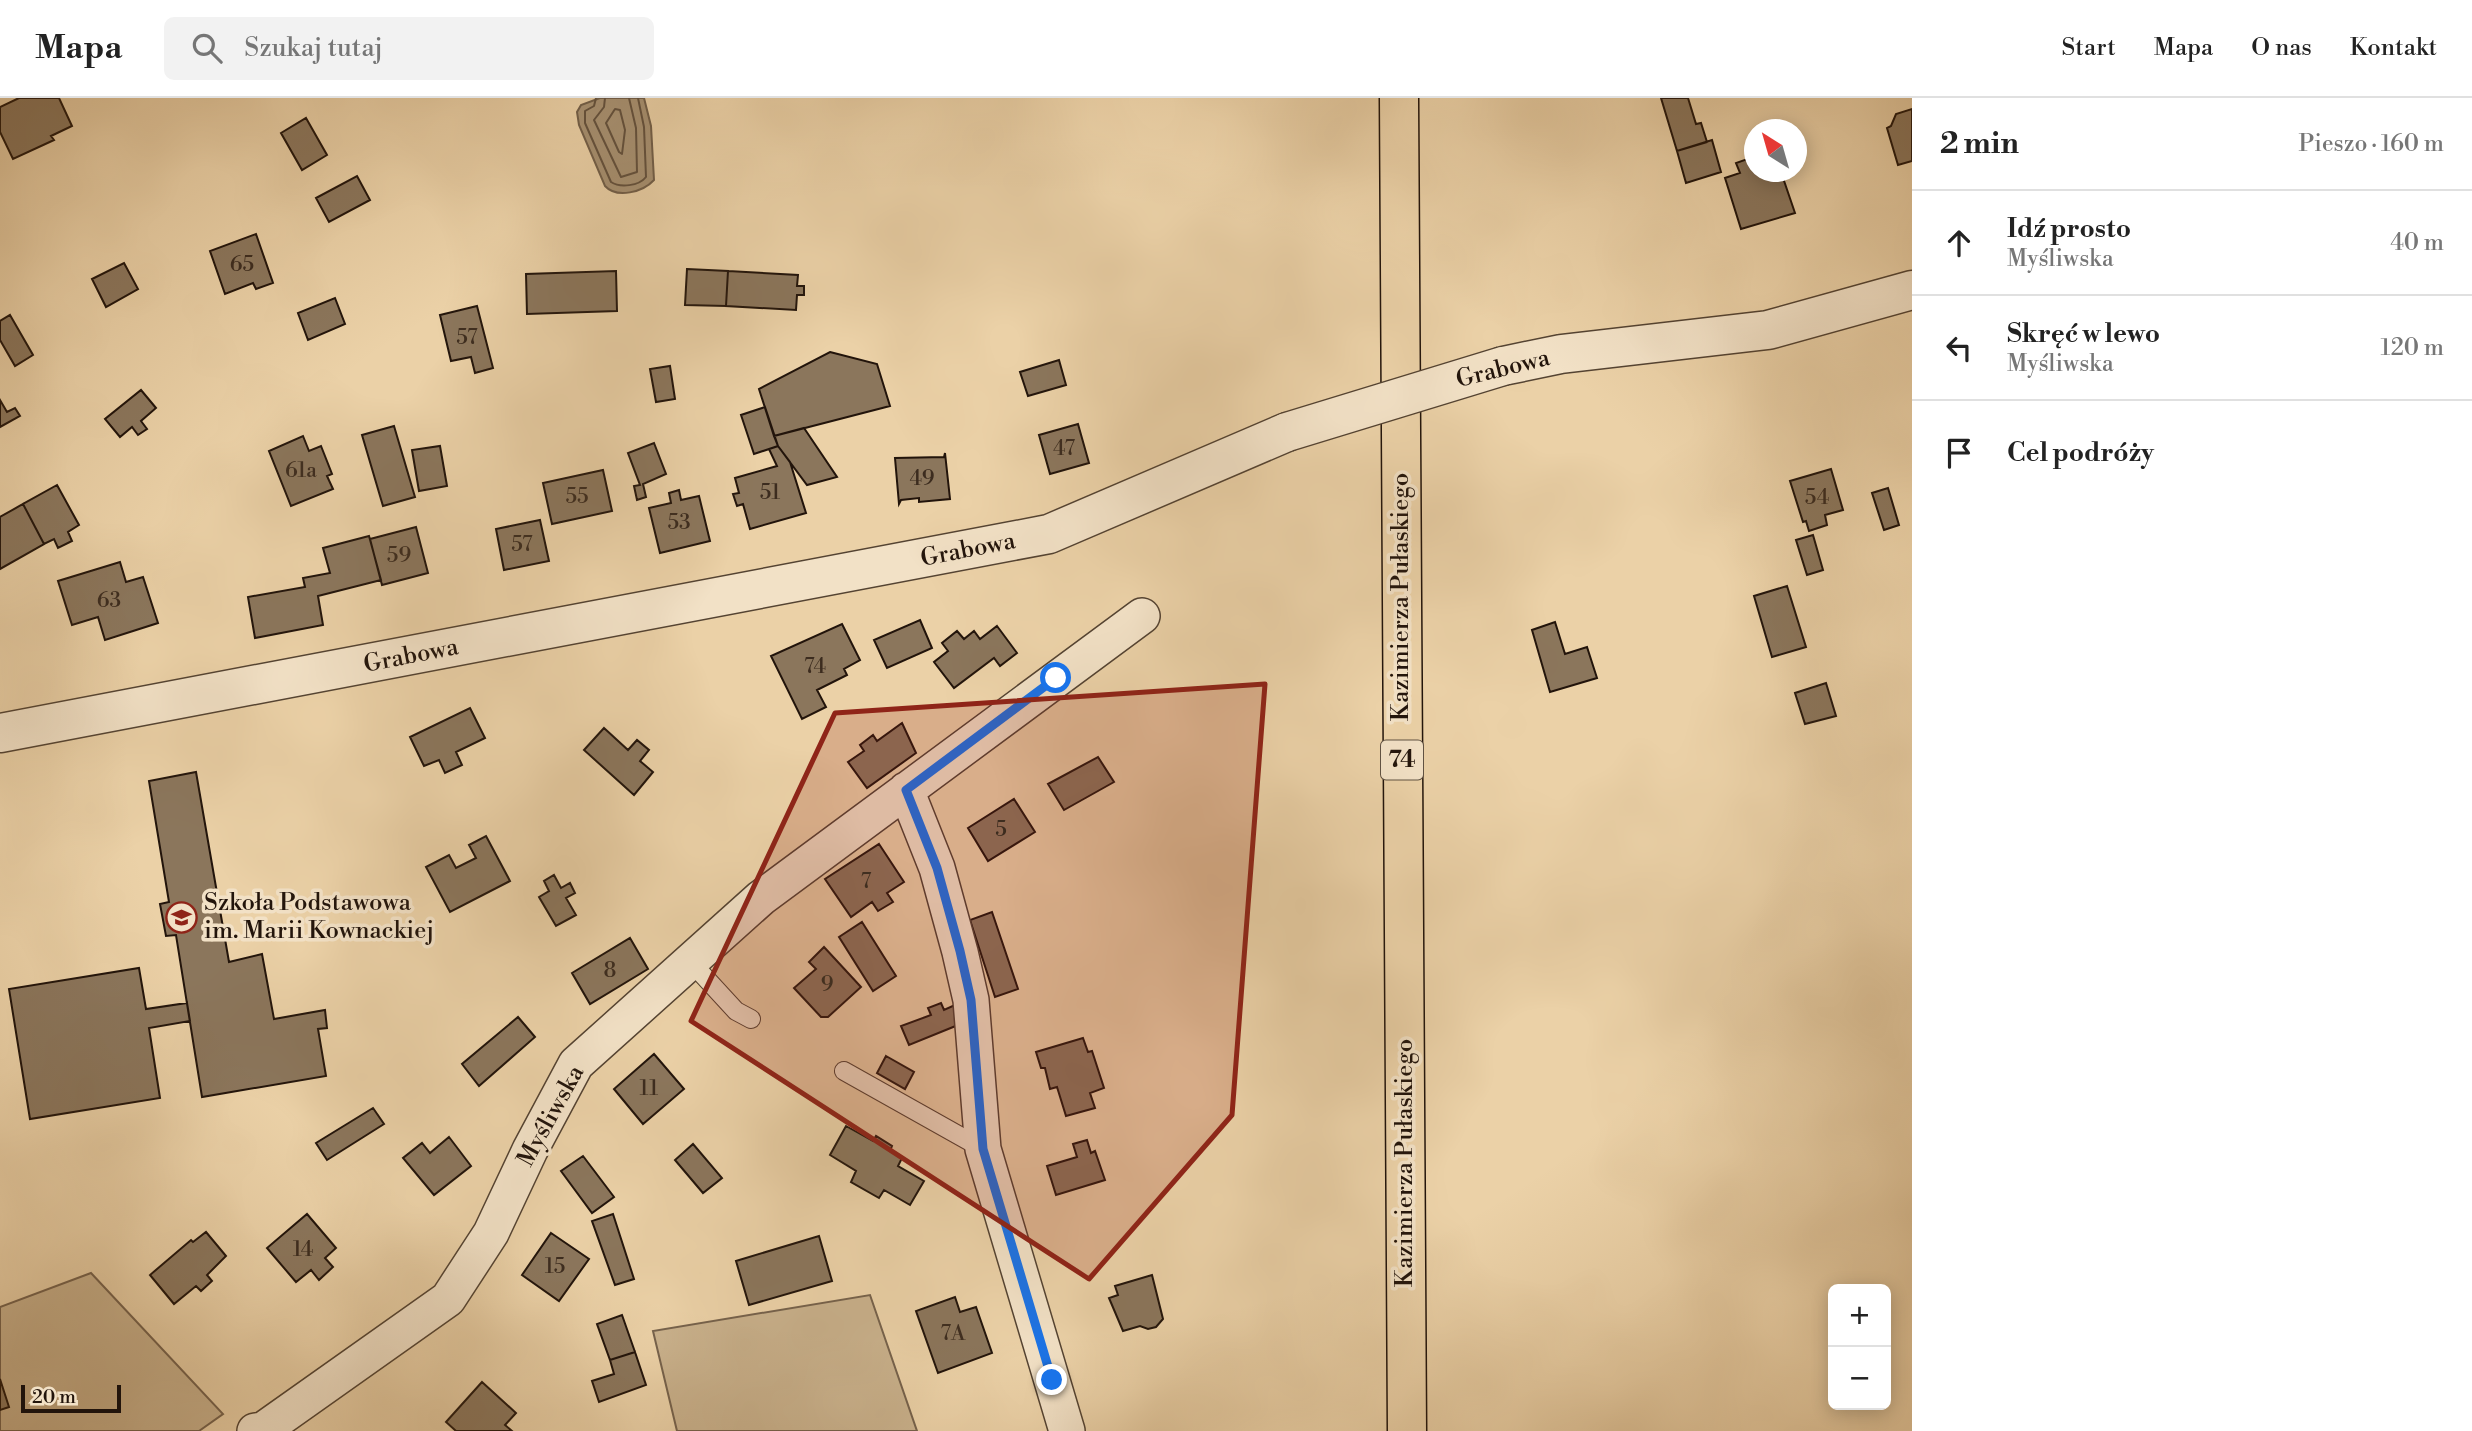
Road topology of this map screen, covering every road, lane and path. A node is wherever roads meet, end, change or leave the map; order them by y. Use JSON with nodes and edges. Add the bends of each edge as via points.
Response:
{"nodes":[{"id":1,"x":1399,"y":98,"type":"edge"},
{"id":2,"x":1912,"y":290,"type":"edge"},
{"id":3,"x":1142,"y":616,"type":"dead end"},
{"id":4,"x":0,"y":733,"type":"edge"},
{"id":5,"x":906,"y":790,"type":"junction"},
{"id":6,"x":690,"y":961,"type":"junction"},
{"id":7,"x":751,"y":1019,"type":"dead end"},
{"id":8,"x":844,"y":1071,"type":"dead end"},
{"id":9,"x":983,"y":1149,"type":"junction"},
{"id":10,"x":255,"y":1431,"type":"edge"},
{"id":11,"x":1067,"y":1431,"type":"edge"},
{"id":12,"x":1407,"y":1431,"type":"edge"}],
"edges":[{"from":1,"to":12,"type":"main road","name":"Kazimierza Pułaskiego","number":"74"},
{"from":2,"to":4,"type":"street","name":"Grabowa","bridge":true,"via":[[1768,330],[1561,354],[1503,366],[1287,432],[1049,534]]},
{"from":3,"to":5,"type":"street","name":"Myśliwska"},
{"from":5,"to":6,"type":"street","name":"Myśliwska","via":[[761,898]]},
{"from":5,"to":9,"type":"street","via":[[937,868],[969,988]]},
{"from":6,"to":7,"type":"lane","via":[[736,1011]]},
{"from":6,"to":10,"type":"street","name":"Myśliwska","via":[[576,1064],[491,1233],[448,1298],[263,1430]]},
{"from":8,"to":9,"type":"lane"},
{"from":9,"to":11,"type":"street"}]}
